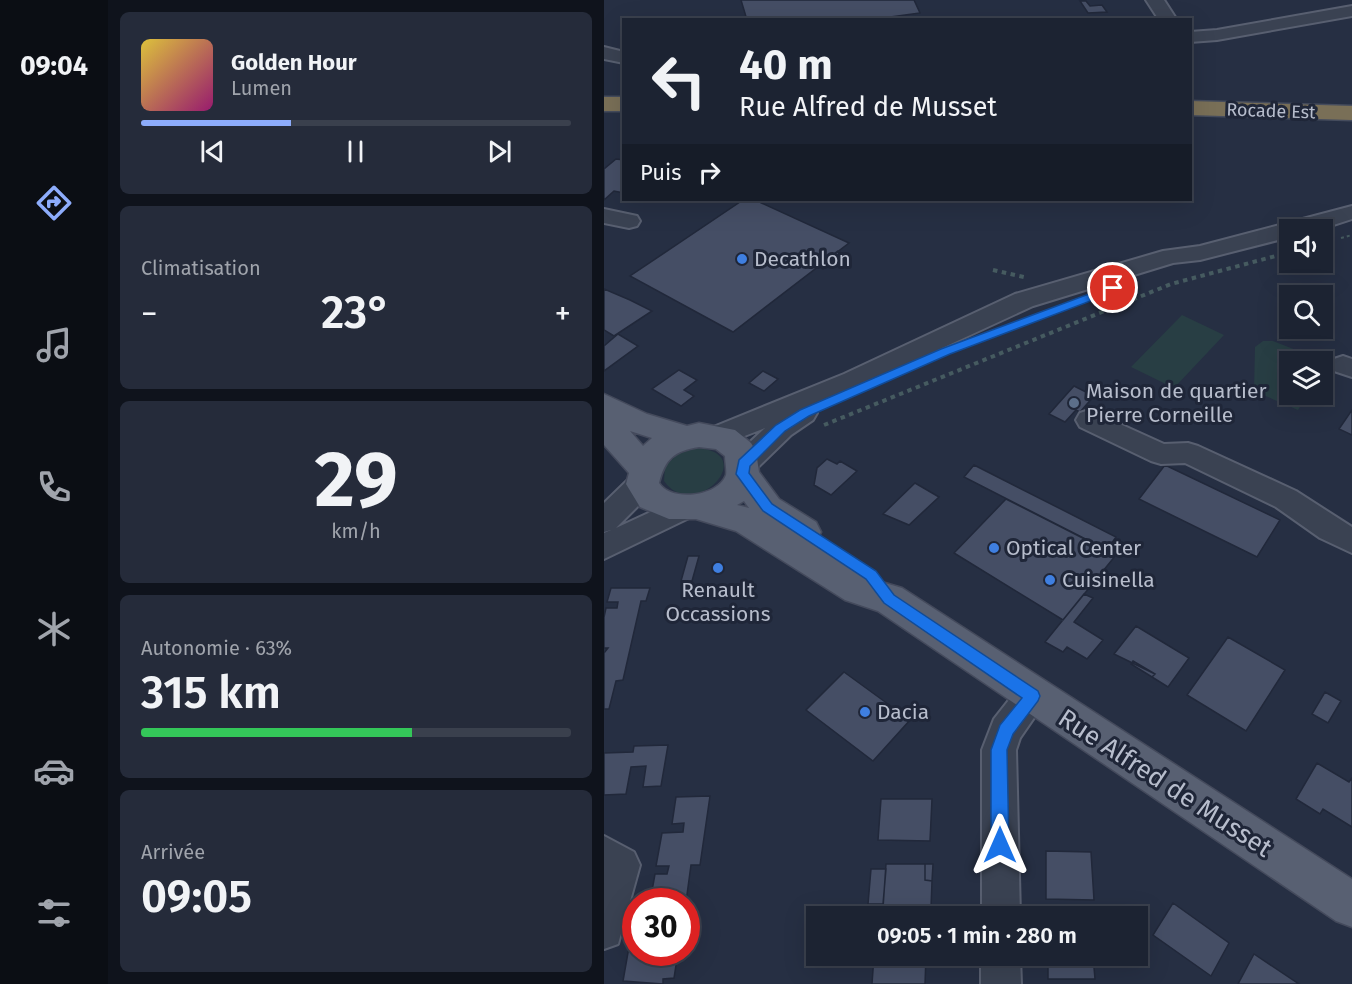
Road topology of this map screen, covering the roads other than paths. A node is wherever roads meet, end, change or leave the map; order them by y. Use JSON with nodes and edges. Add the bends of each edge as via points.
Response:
{"nodes":[{"id":1,"x":1155,"y":0,"type":"edge"},
{"id":2,"x":1351,"y":11,"type":"edge"},
{"id":3,"x":1167,"y":18,"type":"edge"},
{"id":4,"x":1351,"y":20,"type":"edge"},
{"id":5,"x":1192,"y":37,"type":"edge"},
{"id":6,"x":1192,"y":44,"type":"edge"},
{"id":7,"x":604,"y":96,"type":"edge"},
{"id":8,"x":622,"y":96,"type":"edge"},
{"id":9,"x":604,"y":104,"type":"edge"},
{"id":10,"x":622,"y":104,"type":"edge"},
{"id":11,"x":1192,"y":108,"type":"edge"},
{"id":12,"x":1351,"y":113,"type":"edge"},
{"id":13,"x":1192,"y":120,"type":"edge"},
{"id":14,"x":1351,"y":123,"type":"edge"},
{"id":15,"x":1351,"y":212,"type":"edge"},
{"id":16,"x":604,"y":216,"type":"edge"},
{"id":17,"x":1328,"y":219,"type":"edge"},
{"id":18,"x":629,"y":221,"type":"dead end"},
{"id":19,"x":1279,"y":233,"type":"edge"},
{"id":20,"x":1201,"y":253,"type":"junction"},
{"id":21,"x":604,"y":405,"type":"edge"},
{"id":22,"x":1089,"y":420,"type":"dead end"},
{"id":23,"x":604,"y":430,"type":"edge"},
{"id":24,"x":701,"y":437,"type":"junction"},
{"id":25,"x":743,"y":469,"type":"junction"},
{"id":26,"x":645,"y":475,"type":"junction"},
{"id":27,"x":690,"y":508,"type":"junction"},
{"id":28,"x":604,"y":521,"type":"edge"},
{"id":29,"x":1351,"y":541,"type":"edge"},
{"id":30,"x":604,"y":547,"type":"edge"},
{"id":31,"x":889,"y":599,"type":"junction"},
{"id":32,"x":1032,"y":696,"type":"junction"},
{"id":33,"x":604,"y":854,"type":"edge"},
{"id":34,"x":1351,"y":905,"type":"edge"},
{"id":35,"x":1001,"y":906,"type":"edge"},
{"id":36,"x":604,"y":930,"type":"edge"},
{"id":37,"x":1001,"y":966,"type":"edge"},
{"id":38,"x":1001,"y":984,"type":"edge"}],
"edges":[{"from":1,"to":3,"type":"street"},
{"from":2,"to":5,"type":"street"},
{"from":4,"to":6,"type":"street"},
{"from":7,"to":8,"type":"highway"},
{"from":9,"to":10,"type":"highway"},
{"from":11,"to":12,"type":"highway","name":"Rocade Est"},
{"from":13,"to":14,"type":"highway","name":"Rocade Est"},
{"from":15,"to":17,"type":"street"},
{"from":16,"to":18,"type":"street"},
{"from":19,"to":20,"type":"street"},
{"from":20,"to":24,"type":"street","via":[[1171,256],[1024,300],[749,425]]},
{"from":20,"to":25,"type":"street","via":[[1176,266],[946,351],[804,413],[781,428]]},
{"from":21,"to":24,"type":"main road","via":[[636,422]]},
{"from":22,"to":29,"type":"street","via":[[1161,454],[1188,453],[1286,499]]},
{"from":23,"to":26,"type":"main road","via":[[617,438]]},
{"from":24,"to":25,"type":"main road","via":[[733,444],[740,451]]},
{"from":24,"to":26,"type":"main road","via":[[656,452]]},
{"from":25,"to":27,"type":"main road","via":[[738,483],[722,498]]},
{"from":25,"to":31,"type":"main road","name":"Rue Alfred de Musset","via":[[768,508],[871,575]]},
{"from":26,"to":27,"type":"main road","via":[[656,500]]},
{"from":26,"to":28,"type":"street"},
{"from":27,"to":30,"type":"street"},
{"from":27,"to":31,"type":"main road","name":"Rue Alfred de Musset","via":[[747,521],[858,590]]},
{"from":31,"to":32,"type":"main road","name":"Rue Alfred de Musset"},
{"from":32,"to":34,"type":"main road","name":"Rue Alfred de Musset"},
{"from":32,"to":35,"type":"street","via":[[1006,730],[999,750]]},
{"from":33,"to":36,"type":"street","via":[[621,865]]},
{"from":37,"to":38,"type":"street"}]}
